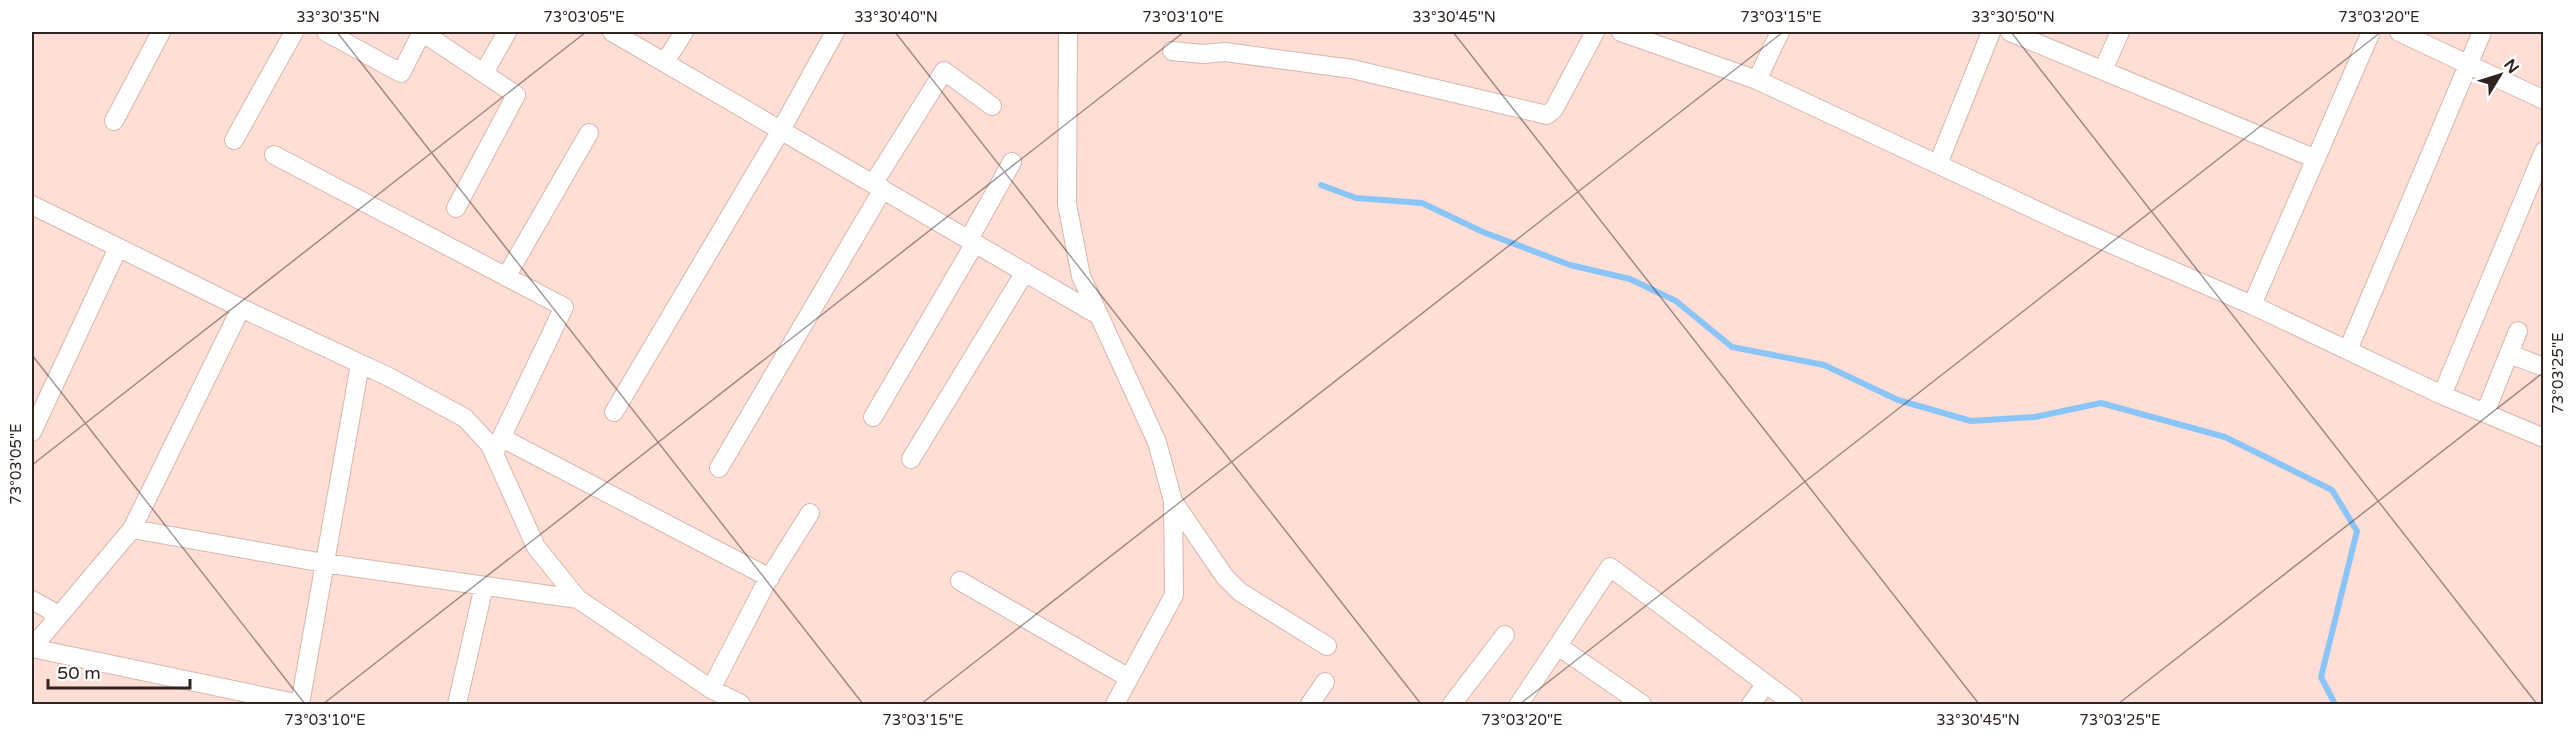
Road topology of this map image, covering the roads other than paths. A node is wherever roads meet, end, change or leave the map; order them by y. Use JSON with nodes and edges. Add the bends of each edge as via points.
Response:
{"nodes":[{"id":1,"x":161,"y":32,"type":"edge"},
{"id":2,"x":294,"y":32,"type":"edge"},
{"id":3,"x":326,"y":32,"type":"edge"},
{"id":4,"x":507,"y":32,"type":"edge"},
{"id":5,"x":612,"y":32,"type":"edge"},
{"id":6,"x":684,"y":32,"type":"edge"},
{"id":7,"x":834,"y":32,"type":"edge"},
{"id":8,"x":1068,"y":32,"type":"edge"},
{"id":9,"x":1595,"y":32,"type":"edge"},
{"id":10,"x":1623,"y":32,"type":"edge"},
{"id":11,"x":1780,"y":32,"type":"edge"},
{"id":12,"x":1992,"y":32,"type":"edge"},
{"id":13,"x":2010,"y":32,"type":"edge"},
{"id":14,"x":2120,"y":32,"type":"edge"},
{"id":15,"x":2371,"y":32,"type":"edge"},
{"id":16,"x":2398,"y":32,"type":"edge"},
{"id":17,"x":2482,"y":32,"type":"edge"},
{"id":18,"x":1172,"y":51,"type":"dead end"},
{"id":19,"x":665,"y":62,"type":"junction"},
{"id":20,"x":2468,"y":64,"type":"junction"},
{"id":21,"x":2103,"y":70,"type":"junction"},
{"id":22,"x":484,"y":73,"type":"junction"},
{"id":23,"x":1757,"y":80,"type":"junction"},
{"id":24,"x":2544,"y":100,"type":"edge"},
{"id":25,"x":992,"y":106,"type":"dead end"},
{"id":26,"x":114,"y":121,"type":"dead end"},
{"id":27,"x":781,"y":130,"type":"junction"},
{"id":28,"x":589,"y":133,"type":"dead end"},
{"id":29,"x":234,"y":140,"type":"dead end"},
{"id":30,"x":2544,"y":151,"type":"edge"},
{"id":31,"x":274,"y":155,"type":"dead end"},
{"id":32,"x":2316,"y":159,"type":"junction"},
{"id":33,"x":1012,"y":162,"type":"dead end"},
{"id":34,"x":1938,"y":164,"type":"junction"},
{"id":35,"x":878,"y":186,"type":"junction"},
{"id":36,"x":32,"y":205,"type":"edge"},
{"id":37,"x":456,"y":208,"type":"dead end"},
{"id":38,"x":972,"y":241,"type":"junction"},
{"id":39,"x":118,"y":248,"type":"junction"},
{"id":40,"x":1025,"y":272,"type":"junction"},
{"id":41,"x":506,"y":277,"type":"junction"},
{"id":42,"x":2252,"y":305,"type":"junction"},
{"id":43,"x":241,"y":308,"type":"junction"},
{"id":44,"x":1098,"y":315,"type":"junction"},
{"id":45,"x":2518,"y":331,"type":"dead end"},
{"id":46,"x":2348,"y":350,"type":"junction"},
{"id":47,"x":2509,"y":354,"type":"junction"},
{"id":48,"x":360,"y":364,"type":"junction"},
{"id":49,"x":2544,"y":367,"type":"edge"},
{"id":50,"x":2442,"y":395,"type":"junction"},
{"id":51,"x":614,"y":412,"type":"dead end"},
{"id":52,"x":2485,"y":413,"type":"junction"},
{"id":53,"x":873,"y":417,"type":"dead end"},
{"id":54,"x":32,"y":432,"type":"edge"},
{"id":55,"x":2544,"y":438,"type":"edge"},
{"id":56,"x":498,"y":446,"type":"junction"},
{"id":57,"x":911,"y":459,"type":"dead end"},
{"id":58,"x":719,"y":468,"type":"dead end"},
{"id":59,"x":1173,"y":501,"type":"junction"},
{"id":60,"x":810,"y":513,"type":"dead end"},
{"id":61,"x":132,"y":529,"type":"junction"},
{"id":62,"x":324,"y":563,"type":"junction"},
{"id":63,"x":770,"y":578,"type":"junction"},
{"id":64,"x":960,"y":581,"type":"dead end"},
{"id":65,"x":484,"y":586,"type":"junction"},
{"id":66,"x":578,"y":599,"type":"junction"},
{"id":67,"x":32,"y":600,"type":"edge"},
{"id":68,"x":58,"y":615,"type":"junction"},
{"id":69,"x":1505,"y":634,"type":"dead end"},
{"id":70,"x":1327,"y":646,"type":"dead end"},
{"id":71,"x":1558,"y":646,"type":"junction"},
{"id":72,"x":32,"y":648,"type":"edge"},
{"id":73,"x":1129,"y":678,"type":"junction"},
{"id":74,"x":1325,"y":682,"type":"dead end"},
{"id":75,"x":1765,"y":685,"type":"junction"},
{"id":76,"x":711,"y":689,"type":"junction"},
{"id":77,"x":300,"y":704,"type":"edge"},
{"id":78,"x":457,"y":705,"type":"edge"},
{"id":79,"x":741,"y":705,"type":"edge"},
{"id":80,"x":1115,"y":705,"type":"edge"},
{"id":81,"x":1310,"y":705,"type":"edge"},
{"id":82,"x":1452,"y":705,"type":"edge"},
{"id":83,"x":1520,"y":705,"type":"edge"},
{"id":84,"x":1642,"y":705,"type":"edge"},
{"id":85,"x":1751,"y":705,"type":"edge"},
{"id":86,"x":1792,"y":705,"type":"edge"}],
"edges":[{"from":1,"to":26,"type":"street"},
{"from":2,"to":29,"type":"street"},
{"from":3,"to":22,"type":"street","via":[[401,73],[422,32]]},
{"from":4,"to":22,"type":"street"},
{"from":5,"to":19,"type":"street"},
{"from":6,"to":19,"type":"street"},
{"from":7,"to":27,"type":"street"},
{"from":8,"to":44,"type":"street","via":[[1067,204],[1081,276]]},
{"from":9,"to":18,"type":"street","via":[[1554,109],[1544,116],[1352,69],[1225,52]]},
{"from":10,"to":23,"type":"street"},
{"from":11,"to":23,"type":"street"},
{"from":12,"to":34,"type":"street"},
{"from":13,"to":21,"type":"street"},
{"from":14,"to":21,"type":"street"},
{"from":15,"to":32,"type":"street"},
{"from":16,"to":20,"type":"street"},
{"from":17,"to":20,"type":"street"},
{"from":19,"to":27,"type":"street"},
{"from":20,"to":24,"type":"street"},
{"from":20,"to":46,"type":"street"},
{"from":21,"to":32,"type":"street"},
{"from":22,"to":37,"type":"street","via":[[516,95]]},
{"from":23,"to":34,"type":"street"},
{"from":25,"to":35,"type":"street","via":[[944,71]]},
{"from":27,"to":35,"type":"street"},
{"from":27,"to":51,"type":"street"},
{"from":28,"to":41,"type":"street"},
{"from":30,"to":50,"type":"street"},
{"from":31,"to":41,"type":"street"},
{"from":32,"to":42,"type":"street"},
{"from":33,"to":38,"type":"street"},
{"from":34,"to":42,"type":"street"},
{"from":35,"to":38,"type":"street"},
{"from":35,"to":58,"type":"street"},
{"from":36,"to":39,"type":"street"},
{"from":38,"to":40,"type":"street"},
{"from":38,"to":53,"type":"street"},
{"from":39,"to":43,"type":"street"},
{"from":39,"to":54,"type":"street"},
{"from":40,"to":44,"type":"street"},
{"from":40,"to":57,"type":"street"},
{"from":41,"to":56,"type":"street","via":[[564,308]]},
{"from":42,"to":46,"type":"street"},
{"from":43,"to":48,"type":"street"},
{"from":43,"to":61,"type":"street"},
{"from":44,"to":59,"type":"street","via":[[1157,442]]},
{"from":45,"to":47,"type":"street"},
{"from":46,"to":50,"type":"street"},
{"from":47,"to":49,"type":"street"},
{"from":47,"to":52,"type":"street"},
{"from":48,"to":56,"type":"street","via":[[465,418],[490,445]]},
{"from":48,"to":62,"type":"street"},
{"from":50,"to":52,"type":"street"},
{"from":52,"to":55,"type":"street"},
{"from":56,"to":63,"type":"street"},
{"from":56,"to":66,"type":"street","via":[[536,548]]},
{"from":59,"to":70,"type":"street","via":[[1225,577],[1240,592]]},
{"from":59,"to":73,"type":"street","via":[[1174,595]]},
{"from":60,"to":63,"type":"street"},
{"from":61,"to":62,"type":"street"},
{"from":61,"to":68,"type":"street"},
{"from":62,"to":65,"type":"street"},
{"from":62,"to":77,"type":"street"},
{"from":63,"to":76,"type":"street"},
{"from":64,"to":73,"type":"street"},
{"from":65,"to":66,"type":"street"},
{"from":65,"to":78,"type":"street"},
{"from":66,"to":76,"type":"street"},
{"from":67,"to":68,"type":"street"},
{"from":68,"to":72,"type":"street"},
{"from":69,"to":82,"type":"street"},
{"from":71,"to":75,"type":"street","via":[[1610,567]]},
{"from":71,"to":83,"type":"street"},
{"from":71,"to":84,"type":"street"},
{"from":72,"to":77,"type":"street"},
{"from":73,"to":80,"type":"street"},
{"from":74,"to":81,"type":"street"},
{"from":75,"to":85,"type":"street"},
{"from":75,"to":86,"type":"street"},
{"from":76,"to":79,"type":"street"}]}
